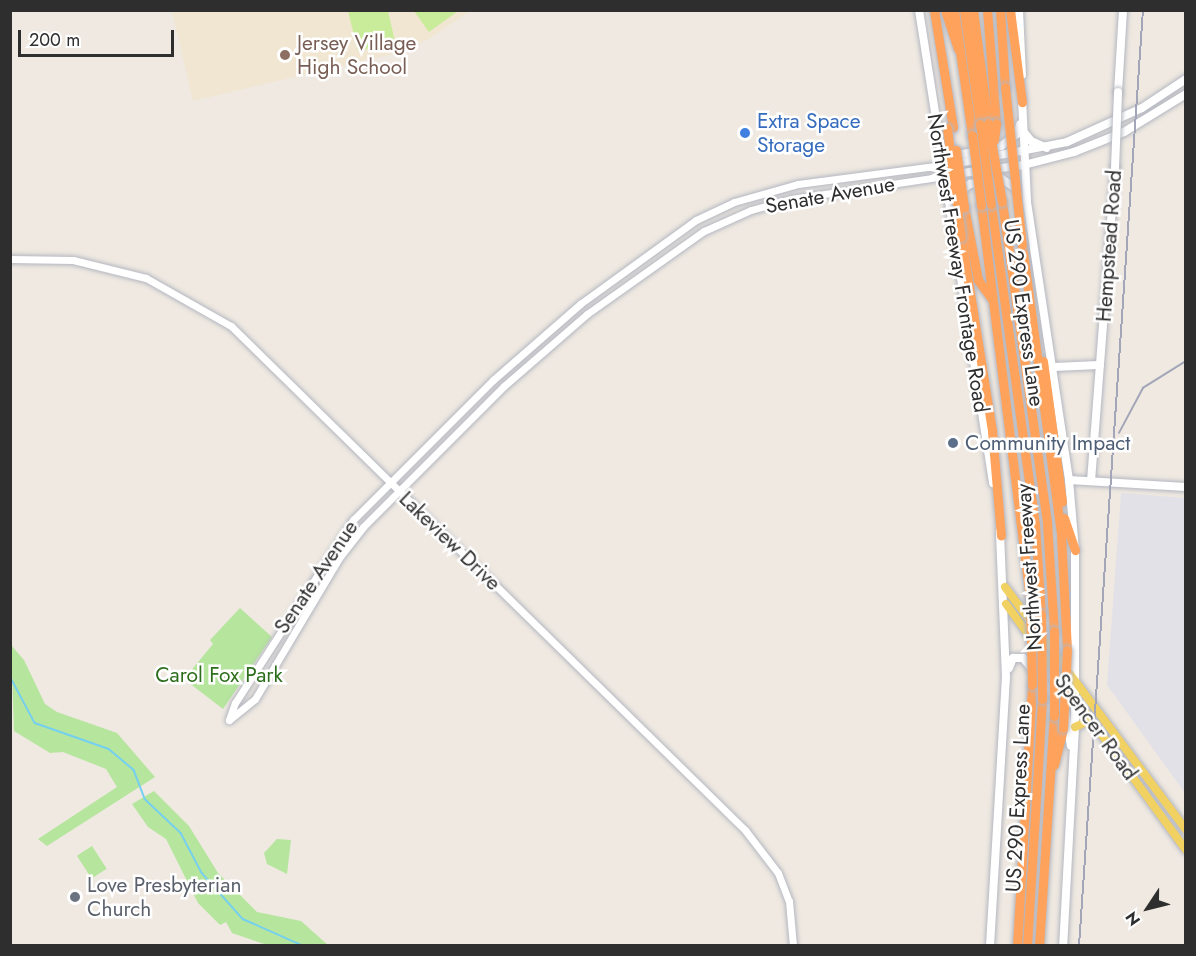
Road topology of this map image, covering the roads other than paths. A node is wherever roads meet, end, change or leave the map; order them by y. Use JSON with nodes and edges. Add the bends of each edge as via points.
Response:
{"nodes":[{"id":1,"x":919,"y":10,"type":"edge"},
{"id":2,"x":934,"y":10,"type":"edge"},
{"id":3,"x":945,"y":10,"type":"edge"},
{"id":4,"x":954,"y":10,"type":"edge"},
{"id":5,"x":964,"y":10,"type":"edge"},
{"id":6,"x":973,"y":10,"type":"edge"},
{"id":7,"x":1000,"y":10,"type":"edge"},
{"id":8,"x":1010,"y":10,"type":"edge"},
{"id":9,"x":1019,"y":10,"type":"edge"},
{"id":10,"x":1123,"y":10,"type":"edge"},
{"id":11,"x":988,"y":12,"type":"edge"},
{"id":12,"x":960,"y":54,"type":"junction"},
{"id":13,"x":1185,"y":79,"type":"edge"},
{"id":14,"x":1185,"y":94,"type":"edge"},
{"id":15,"x":1022,"y":102,"type":"junction"},
{"id":16,"x":1022,"y":117,"type":"junction"},
{"id":17,"x":984,"y":124,"type":"junction"},
{"id":18,"x":950,"y":127,"type":"junction"},
{"id":19,"x":1023,"y":131,"type":"junction"},
{"id":20,"x":938,"y":135,"type":"junction"},
{"id":21,"x":1048,"y":148,"type":"junction"},
{"id":22,"x":1023,"y":154,"type":"junction"},
{"id":23,"x":943,"y":165,"type":"junction"},
{"id":24,"x":1024,"y":165,"type":"junction"},
{"id":25,"x":944,"y":176,"type":"junction"},
{"id":26,"x":1027,"y":202,"type":"junction"},
{"id":27,"x":986,"y":204,"type":"junction"},
{"id":28,"x":950,"y":216,"type":"junction"},
{"id":29,"x":10,"y":259,"type":"edge"},
{"id":30,"x":1026,"y":273,"type":"junction"},
{"id":31,"x":994,"y":301,"type":"junction"},
{"id":32,"x":1100,"y":365,"type":"junction"},
{"id":33,"x":1052,"y":367,"type":"junction"},
{"id":34,"x":1070,"y":480,"type":"junction"},
{"id":35,"x":1091,"y":481,"type":"junction"},
{"id":36,"x":390,"y":482,"type":"junction"},
{"id":37,"x":1185,"y":487,"type":"edge"},
{"id":38,"x":399,"y":491,"type":"junction"},
{"id":39,"x":1001,"y":536,"type":"junction"},
{"id":40,"x":1075,"y":550,"type":"junction"},
{"id":41,"x":1005,"y":587,"type":"junction"},
{"id":42,"x":1006,"y":604,"type":"junction"},
{"id":43,"x":1006,"y":677,"type":"junction"},
{"id":44,"x":1076,"y":682,"type":"junction"},
{"id":45,"x":1076,"y":698,"type":"junction"},
{"id":46,"x":1091,"y":720,"type":"junction"},
{"id":47,"x":1075,"y":727,"type":"junction"},
{"id":48,"x":1074,"y":768,"type":"junction"},
{"id":49,"x":1051,"y":770,"type":"junction"},
{"id":50,"x":1185,"y":830,"type":"edge"},
{"id":51,"x":1185,"y":850,"type":"edge"},
{"id":52,"x":793,"y":945,"type":"edge"},
{"id":53,"x":990,"y":945,"type":"edge"},
{"id":54,"x":1017,"y":945,"type":"edge"},
{"id":55,"x":1027,"y":945,"type":"edge"},
{"id":56,"x":1039,"y":945,"type":"edge"},
{"id":57,"x":1063,"y":945,"type":"edge"}],
"edges":[{"from":1,"to":20,"type":"main road","name":"Northwest Freeway Frontage Road"},
{"from":2,"to":18,"type":"highway"},
{"from":3,"to":12,"type":"highway","via":[[950,36]]},
{"from":4,"to":12,"type":"highway"},
{"from":5,"to":17,"type":"highway","name":"US 290 Express Lane"},
{"from":6,"to":17,"type":"highway"},
{"from":7,"to":30,"type":"highway","bridge":true},
{"from":8,"to":15,"type":"highway"},
{"from":9,"to":15,"type":"main road"},
{"from":10,"to":32,"type":"main road","name":"Hempstead Road","bridge":true},
{"from":11,"to":17,"type":"highway"},
{"from":12,"to":17,"type":"highway"},
{"from":13,"to":21,"type":"main road","name":"Senate Avenue","via":[[1142,108]]},
{"from":14,"to":24,"type":"main road","name":"Senate Avenue","via":[[1108,139]]},
{"from":15,"to":16,"type":"main road"},
{"from":16,"to":19,"type":"main road"},
{"from":16,"to":20,"type":"main road","via":[[1017,134],[1001,146],[958,155]]},
{"from":17,"to":27,"type":"highway","name":"US 290 Express Lane","bridge":true},
{"from":17,"to":49,"type":"highway","name":"Northwest Freeway","bridge":true,"via":[[993,148],[1002,202],[1047,523],[1054,631]]},
{"from":18,"to":31,"type":"highway","bridge":true,"via":[[978,280]]},
{"from":18,"to":39,"type":"highway","bridge":true,"via":[[961,237],[992,431]]},
{"from":19,"to":21,"type":"main road","via":[[1031,141]]},
{"from":19,"to":22,"type":"main road"},
{"from":20,"to":23,"type":"main road","name":"Northwest Freeway Frontage Road"},
{"from":21,"to":22,"type":"main road","name":"Senate Avenue"},
{"from":22,"to":23,"type":"main road","name":"Senate Avenue"},
{"from":22,"to":24,"type":"main road"},
{"from":23,"to":25,"type":"main road","name":"Northwest Freeway Frontage Road"},
{"from":23,"to":36,"type":"street","name":"Senate Avenue","via":[[777,188],[696,220],[580,304],[493,380]]},
{"from":24,"to":25,"type":"main road","name":"Senate Avenue"},
{"from":24,"to":26,"type":"main road"},
{"from":25,"to":28,"type":"main road","name":"Northwest Freeway Frontage Road"},
{"from":25,"to":38,"type":"street","name":"Senate Avenue","via":[[766,204],[704,231],[545,348]]},
{"from":26,"to":28,"type":"main road","via":[[1005,180],[970,184],[959,193]]},
{"from":26,"to":33,"type":"main road"},
{"from":27,"to":31,"type":"highway","name":"Northwest Freeway"},
{"from":27,"to":55,"type":"highway","name":"US 290 Express Lane","bridge":true,"via":[[1032,502],[1041,614],[1042,699]]},
{"from":28,"to":39,"type":"main road","name":"Northwest Freeway Frontage Road"},
{"from":29,"to":36,"type":"street","name":"Lakeview Drive","via":[[98,264],[146,278],[200,305],[231,326]]},
{"from":30,"to":40,"type":"highway","via":[[1051,409],[1066,527]]},
{"from":30,"to":49,"type":"highway","bridge":true,"via":[[1061,535],[1067,650],[1061,749]]},
{"from":31,"to":54,"type":"highway","name":"Northwest Freeway","bridge":true,"via":[[1030,598],[1032,685]]},
{"from":32,"to":33,"type":"main road"},
{"from":32,"to":35,"type":"main road","name":"Hempstead Road"},
{"from":33,"to":34,"type":"main road"},
{"from":34,"to":35,"type":"main road"},
{"from":34,"to":40,"type":"main road"},
{"from":35,"to":37,"type":"main road"},
{"from":36,"to":38,"type":"street","name":"Lakeview Drive"},
{"from":36,"to":38,"type":"street","name":"Senate Avenue","via":[[330,552],[235,703],[229,720],[255,699],[339,558]]},
{"from":38,"to":52,"type":"street","name":"Lakeview Drive","via":[[745,830],[778,873],[789,901]]},
{"from":39,"to":41,"type":"main road","name":"Northwest Freeway Frontage Road"},
{"from":40,"to":44,"type":"main road"},
{"from":41,"to":42,"type":"main road","name":"Northwest Freeway Frontage Road"},
{"from":41,"to":44,"type":"main road","name":"Spencer Road"},
{"from":42,"to":43,"type":"main road","name":"Northwest Freeway Frontage Road"},
{"from":42,"to":45,"type":"main road","name":"Spencer Road"},
{"from":43,"to":48,"type":"main road","via":[[1010,662],[1020,656],[1065,709]]},
{"from":43,"to":53,"type":"main road","name":"Northwest Freeway Frontage Road"},
{"from":44,"to":45,"type":"main road"},
{"from":44,"to":50,"type":"main road","name":"Spencer Road"},
{"from":45,"to":46,"type":"main road","name":"Spencer Road"},
{"from":45,"to":47,"type":"main road"},
{"from":46,"to":47,"type":"main road"},
{"from":46,"to":51,"type":"main road","name":"Spencer Road"},
{"from":47,"to":48,"type":"main road"},
{"from":48,"to":57,"type":"main road"},
{"from":49,"to":56,"type":"highway","name":"Northwest Freeway"}]}
